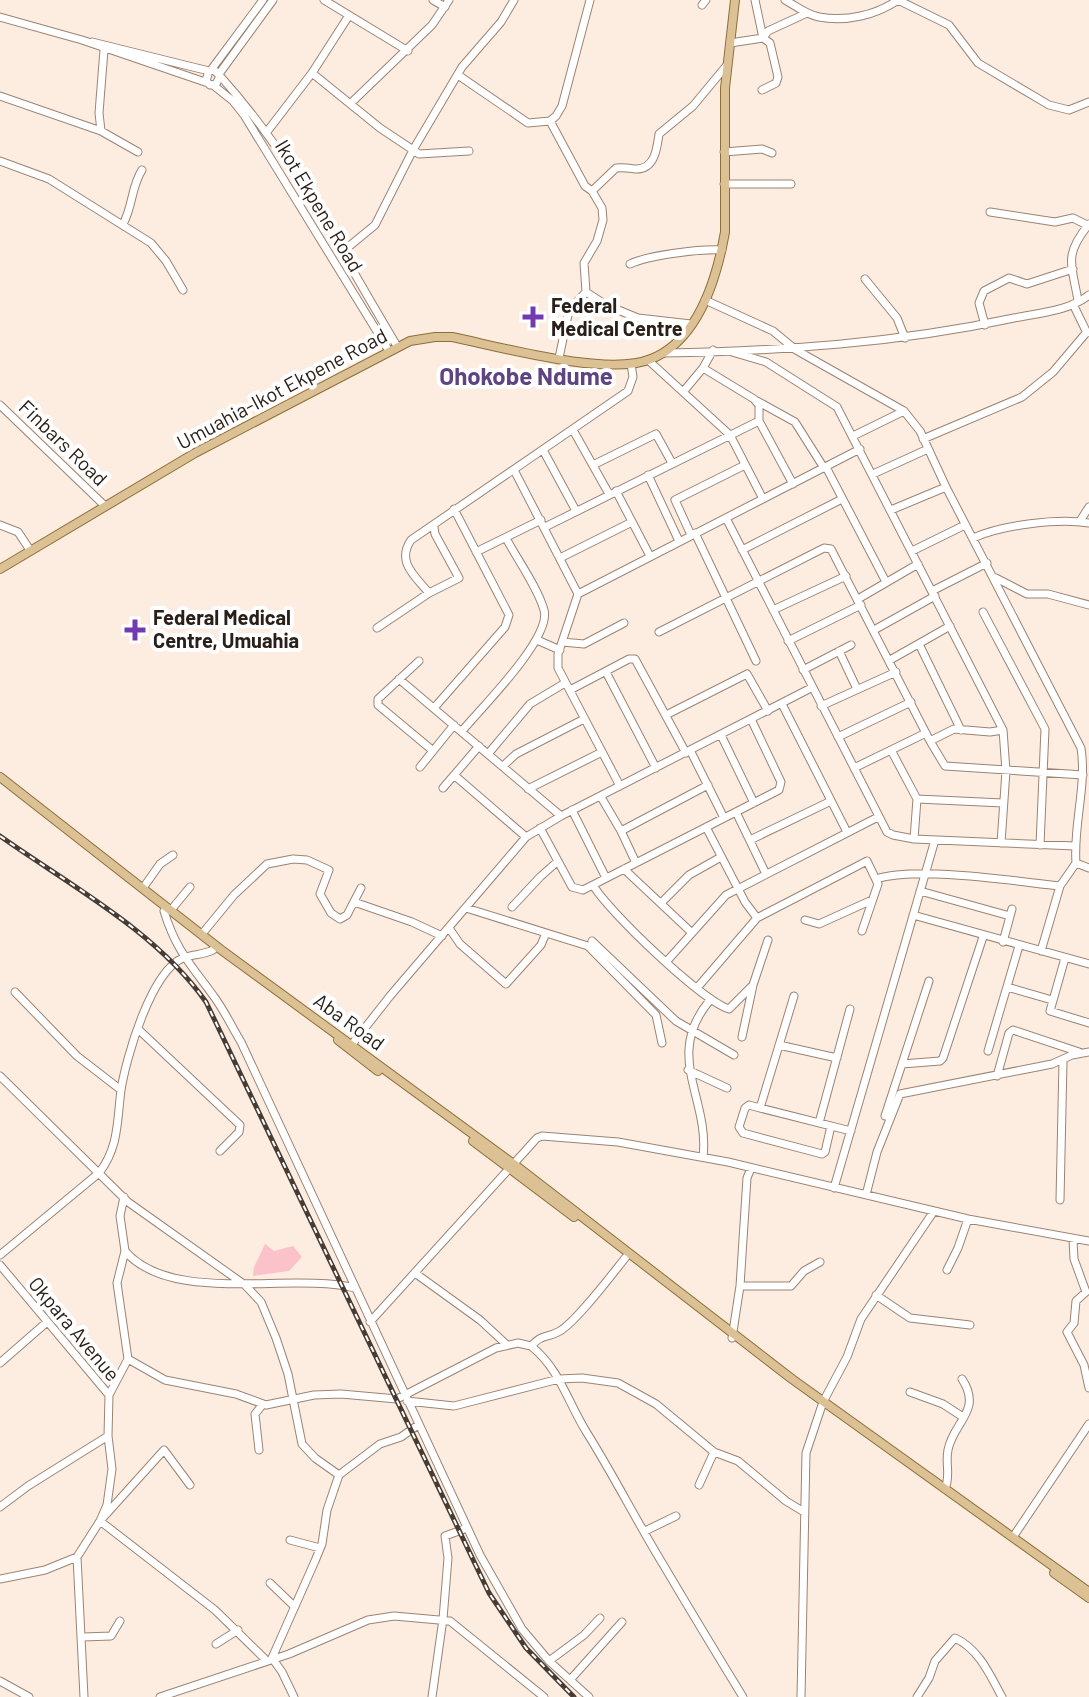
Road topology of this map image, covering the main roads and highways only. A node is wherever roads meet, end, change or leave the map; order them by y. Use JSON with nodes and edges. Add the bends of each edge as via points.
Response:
{"nodes":[{"id":1,"x":735,"y":0,"type":"edge"},
{"id":2,"x":0,"y":569,"type":"edge"},
{"id":3,"x":0,"y":777,"type":"edge"},
{"id":4,"x":0,"y":784,"type":"edge"},
{"id":5,"x":34,"y":807,"type":"junction"},
{"id":6,"x":168,"y":911,"type":"junction"},
{"id":7,"x":351,"y":1046,"type":"junction"},
{"id":8,"x":513,"y":1167,"type":"junction"},
{"id":9,"x":679,"y":1294,"type":"junction"},
{"id":10,"x":822,"y":1404,"type":"junction"},
{"id":11,"x":1089,"y":1595,"type":"edge"}],
"edges":[{"from":1,"to":2,"type":"main road","name":"Umuahia-Ikot Ekpene Road","via":[[727,65],[722,250],[705,300],[664,353],[631,364],[603,365],[452,337],[422,338],[393,348],[195,453]]},
{"from":3,"to":5,"type":"main road","name":"Aba Road"},
{"from":4,"to":5,"type":"main road","name":"Aba Road"},
{"from":5,"to":6,"type":"main road","name":"Aba Road"},
{"from":5,"to":6,"type":"main road","name":"Aba Road"},
{"from":6,"to":7,"type":"main road","name":"Aba Road"},
{"from":6,"to":7,"type":"main road","name":"Aba Road","via":[[213,950]]},
{"from":7,"to":8,"type":"main road","name":"Aba Road"},
{"from":8,"to":9,"type":"main road","name":"Aba Road"},
{"from":8,"to":9,"type":"main road","name":"Aba Road"},
{"from":9,"to":10,"type":"main road"},
{"from":10,"to":11,"type":"main road"},
{"from":10,"to":11,"type":"main road"}]}
